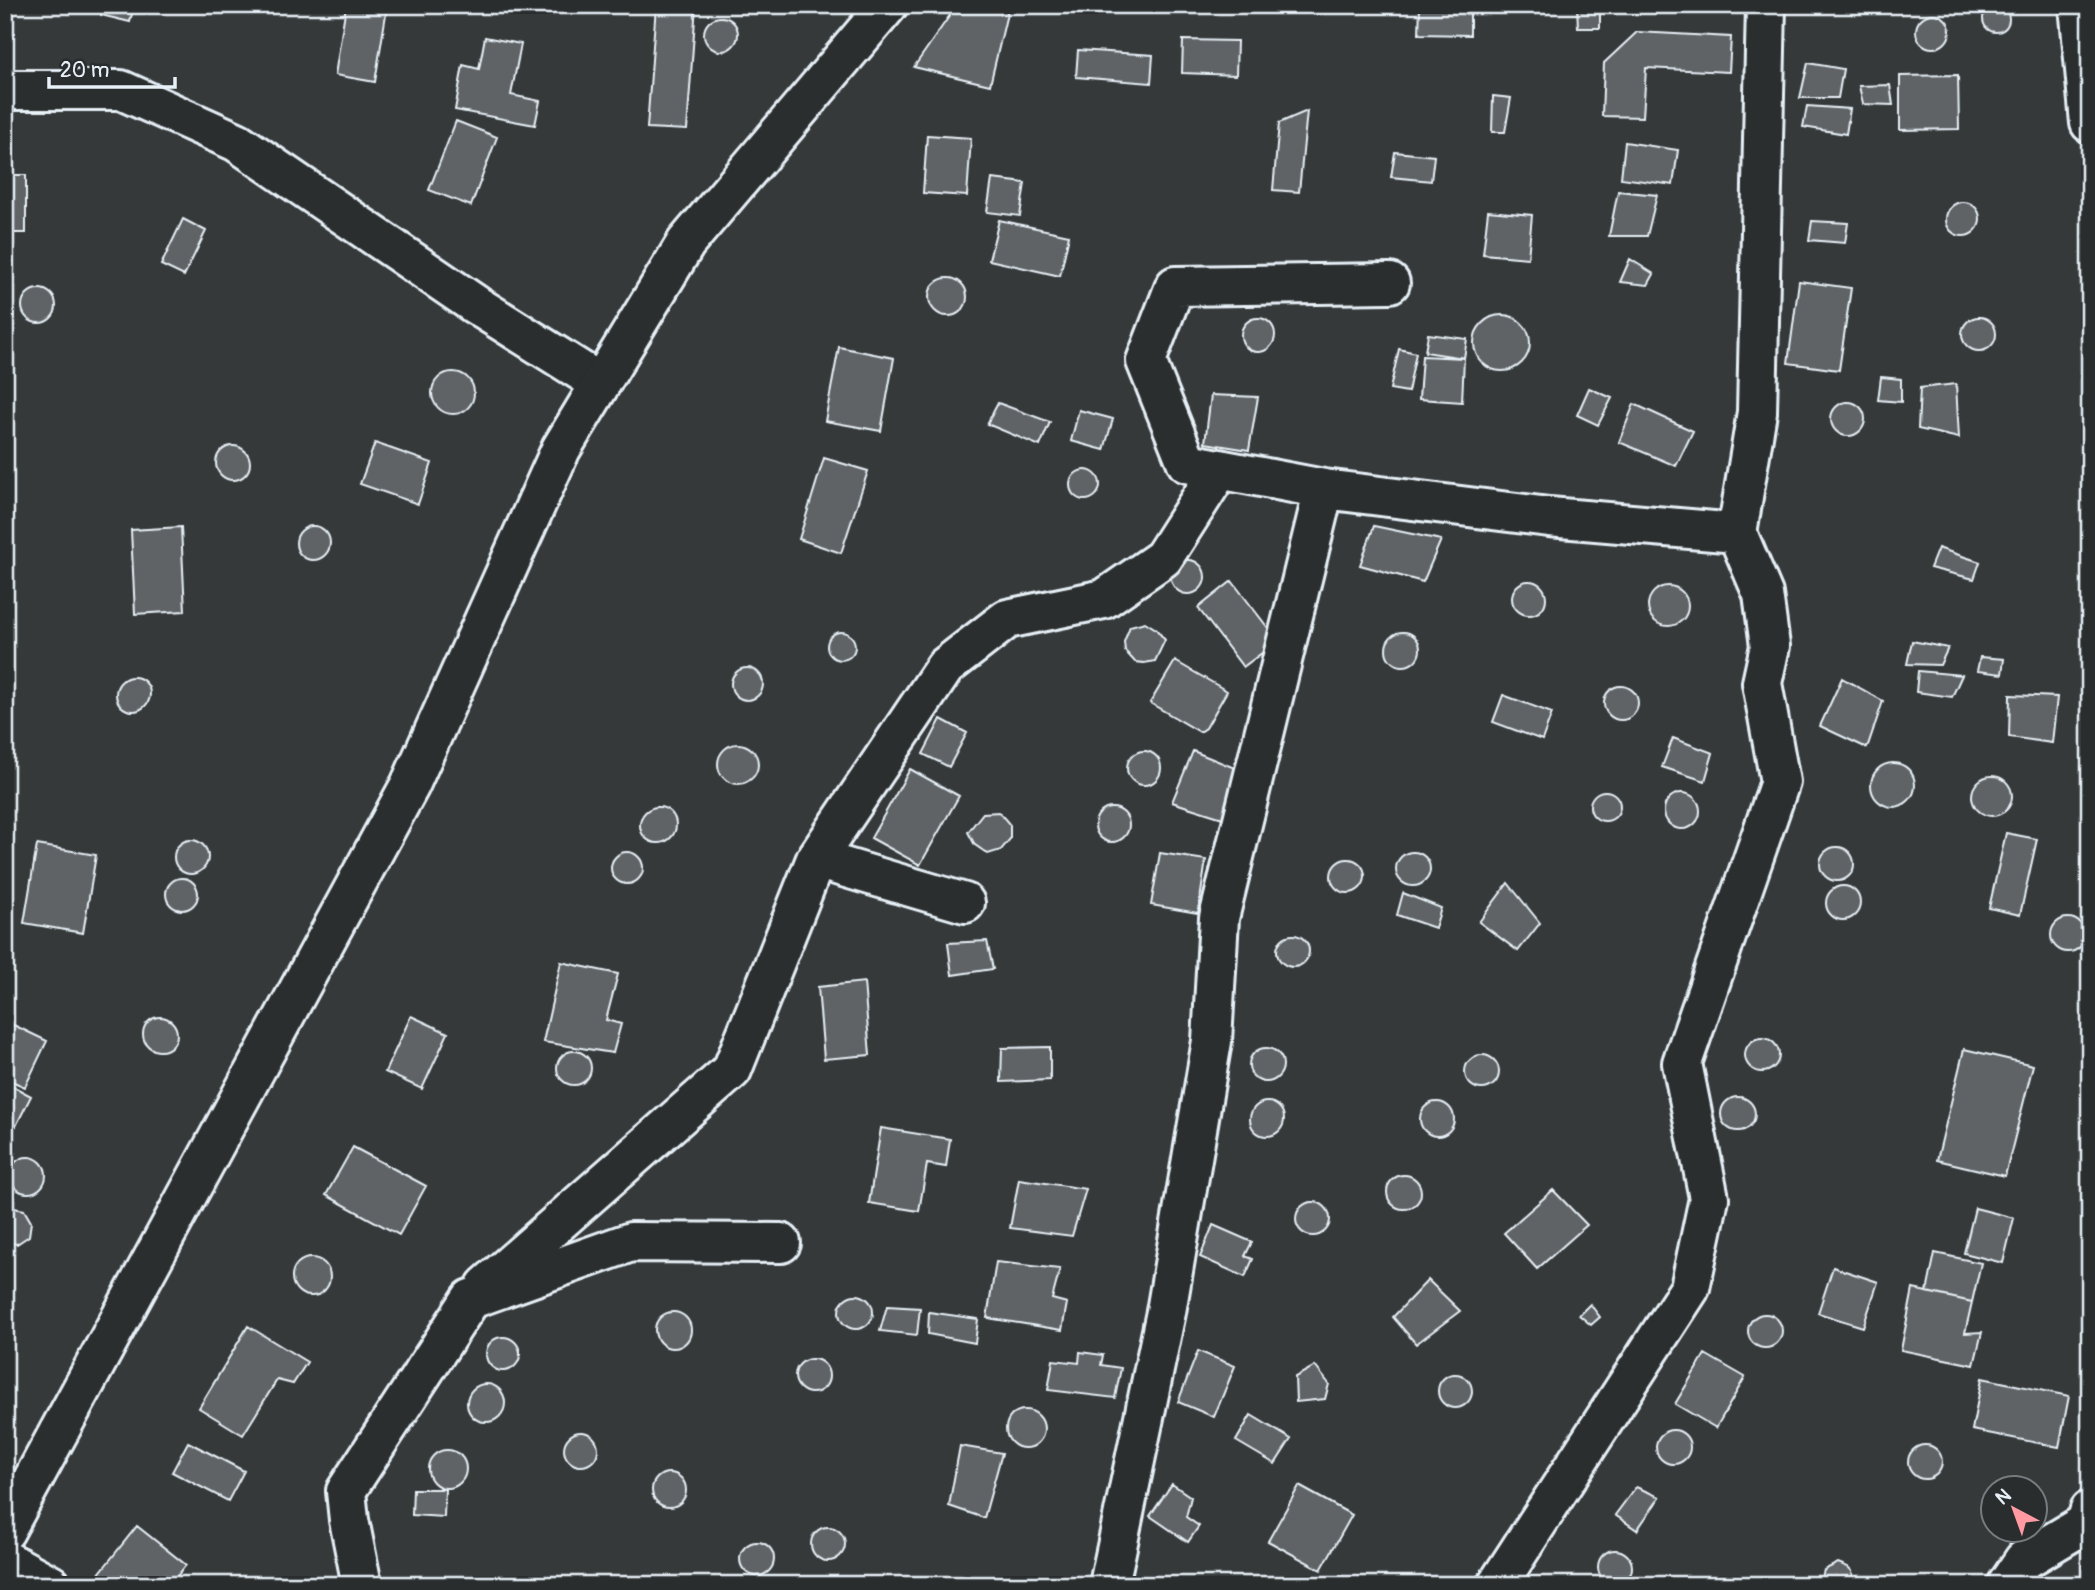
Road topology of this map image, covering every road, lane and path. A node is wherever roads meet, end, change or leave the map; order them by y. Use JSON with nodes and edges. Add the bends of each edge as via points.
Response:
{"nodes":[{"id":1,"x":888,"y":5,"type":"edge"},
{"id":2,"x":1766,"y":5,"type":"edge"},
{"id":3,"x":2079,"y":5,"type":"edge"},
{"id":4,"x":5,"y":90,"type":"edge"},
{"id":5,"x":2090,"y":123,"type":"edge"},
{"id":6,"x":1390,"y":284,"type":"dead end"},
{"id":7,"x":600,"y":383,"type":"junction"},
{"id":8,"x":1220,"y":469,"type":"junction"},
{"id":9,"x":1324,"y":489,"type":"junction"},
{"id":10,"x":1737,"y":533,"type":"junction"},
{"id":11,"x":816,"y":859,"type":"junction"},
{"id":12,"x":965,"y":903,"type":"dead end"},
{"id":13,"x":780,"y":1244,"type":"dead end"},
{"id":14,"x":471,"y":1299,"type":"junction"},
{"id":15,"x":2088,"y":1518,"type":"edge"},
{"id":16,"x":5,"y":1531,"type":"edge"},
{"id":17,"x":5,"y":1560,"type":"edge"},
{"id":18,"x":51,"y":1585,"type":"edge"},
{"id":19,"x":362,"y":1585,"type":"edge"},
{"id":20,"x":1109,"y":1585,"type":"edge"},
{"id":21,"x":1497,"y":1585,"type":"edge"},
{"id":22,"x":2007,"y":1585,"type":"edge"}],
"edges":[{"from":1,"to":7,"type":"street","via":[[686,243]]},
{"from":2,"to":10,"type":"street","via":[[1757,412]]},
{"from":3,"to":5,"type":"street"},
{"from":4,"to":7,"type":"street","via":[[121,90],[237,142],[476,305]]},
{"from":6,"to":8,"type":"street","via":[[1175,286],[1146,361],[1187,463]]},
{"from":7,"to":16,"type":"street","via":[[561,449],[410,785]]},
{"from":8,"to":9,"type":"street"},
{"from":8,"to":11,"type":"street","via":[[1163,558],[1104,599],[1007,619],[945,667]]},
{"from":9,"to":10,"type":"street","via":[[1549,517]]},
{"from":9,"to":20,"type":"street","via":[[1219,918],[1212,1041],[1166,1312]]},
{"from":10,"to":21,"type":"street","via":[[1763,594],[1770,646],[1762,683],[1780,782],[1682,1063],[1709,1198],[1690,1288]]},
{"from":11,"to":12,"type":"street"},
{"from":11,"to":14,"type":"street","via":[[732,1070]]},
{"from":13,"to":14,"type":"street","via":[[631,1242]]},
{"from":14,"to":19,"type":"street","via":[[346,1491]]},
{"from":15,"to":22,"type":"street","via":[[2024,1560]]},
{"from":17,"to":18,"type":"street"}]}
